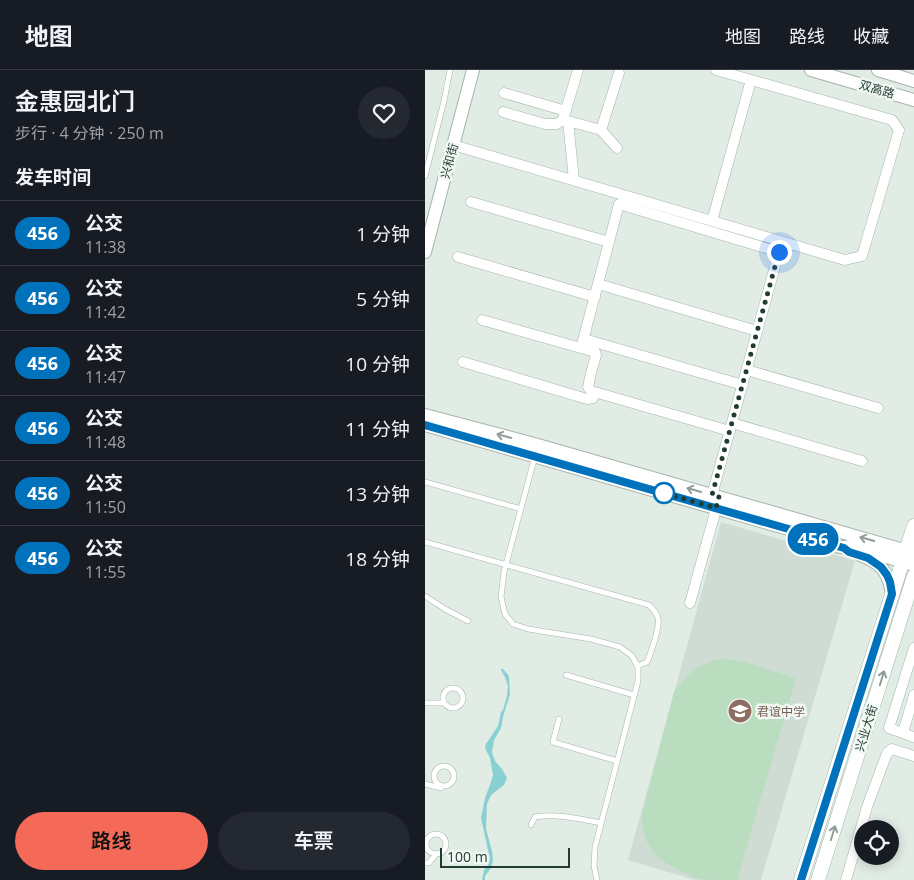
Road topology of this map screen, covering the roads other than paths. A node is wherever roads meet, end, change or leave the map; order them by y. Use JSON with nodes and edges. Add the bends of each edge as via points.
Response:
{"nodes":[{"id":1,"x":450,"y":70,"type":"edge"},
{"id":2,"x":473,"y":70,"type":"edge"},
{"id":3,"x":578,"y":70,"type":"edge"},
{"id":4,"x":716,"y":70,"type":"edge"},
{"id":5,"x":811,"y":70,"type":"edge"},
{"id":6,"x":878,"y":70,"type":"edge"},
{"id":7,"x":619,"y":73,"type":"dead end"},
{"id":8,"x":751,"y":80,"type":"junction"},
{"id":9,"x":914,"y":80,"type":"edge"},
{"id":10,"x":504,"y":93,"type":"dead end"},
{"id":11,"x":914,"y":100,"type":"edge"},
{"id":12,"x":503,"y":112,"type":"dead end"},
{"id":13,"x":566,"y":117,"type":"junction"},
{"id":14,"x":601,"y":130,"type":"junction"},
{"id":15,"x":453,"y":145,"type":"junction"},
{"id":16,"x":617,"y":148,"type":"dead end"},
{"id":17,"x":425,"y":176,"type":"edge"},
{"id":18,"x":575,"y":180,"type":"junction"},
{"id":19,"x":471,"y":202,"type":"dead end"},
{"id":20,"x":712,"y":221,"type":"junction"},
{"id":21,"x":609,"y":242,"type":"junction"},
{"id":22,"x":425,"y":252,"type":"edge"},
{"id":23,"x":458,"y":257,"type":"dead end"},
{"id":24,"x":598,"y":284,"type":"junction"},
{"id":25,"x":595,"y":297,"type":"junction"},
{"id":26,"x":482,"y":320,"type":"dead end"},
{"id":27,"x":757,"y":331,"type":"junction"},
{"id":28,"x":583,"y":343,"type":"junction"},
{"id":29,"x":463,"y":362,"type":"dead end"},
{"id":30,"x":747,"y":370,"type":"junction"},
{"id":31,"x":743,"y":385,"type":"junction"},
{"id":32,"x":595,"y":392,"type":"junction"},
{"id":33,"x":878,"y":408,"type":"dead end"},
{"id":34,"x":425,"y":415,"type":"edge"},
{"id":35,"x":425,"y":425,"type":"edge"},
{"id":36,"x":731,"y":427,"type":"junction"},
{"id":37,"x":538,"y":445,"type":"junction"},
{"id":38,"x":862,"y":461,"type":"dead end"},
{"id":39,"x":425,"y":482,"type":"edge"},
{"id":40,"x":716,"y":500,"type":"junction"},
{"id":41,"x":521,"y":509,"type":"junction"},
{"id":42,"x":914,"y":526,"type":"edge"},
{"id":43,"x":425,"y":542,"type":"edge"},
{"id":44,"x":844,"y":548,"type":"junction"},
{"id":45,"x":909,"y":558,"type":"edge"},
{"id":46,"x":506,"y":565,"type":"junction"},
{"id":47,"x":914,"y":576,"type":"edge"},
{"id":48,"x":892,"y":594,"type":"junction"},
{"id":49,"x":425,"y":596,"type":"edge"},
{"id":50,"x":690,"y":602,"type":"dead end"},
{"id":51,"x":468,"y":621,"type":"dead end"},
{"id":52,"x":914,"y":648,"type":"edge"},
{"id":53,"x":637,"y":666,"type":"junction"},
{"id":54,"x":566,"y":675,"type":"dead end"},
{"id":55,"x":634,"y":694,"type":"junction"},
{"id":56,"x":914,"y":695,"type":"edge"},
{"id":57,"x":425,"y":703,"type":"edge"},
{"id":58,"x":444,"y":703,"type":"junction"},
{"id":59,"x":559,"y":719,"type":"dead end"},
{"id":60,"x":903,"y":733,"type":"junction"},
{"id":61,"x":914,"y":737,"type":"edge"},
{"id":62,"x":914,"y":756,"type":"edge"},
{"id":63,"x":617,"y":761,"type":"junction"},
{"id":64,"x":425,"y":784,"type":"edge"},
{"id":65,"x":445,"y":786,"type":"junction"},
{"id":66,"x":601,"y":823,"type":"junction"},
{"id":67,"x":531,"y":825,"type":"dead end"},
{"id":68,"x":436,"y":854,"type":"junction"},
{"id":69,"x":425,"y":863,"type":"edge"},
{"id":70,"x":597,"y":880,"type":"edge"},
{"id":71,"x":801,"y":880,"type":"edge"},
{"id":72,"x":819,"y":880,"type":"edge"},
{"id":73,"x":845,"y":880,"type":"edge"}],
"edges":[{"from":1,"to":17,"type":"lane"},
{"from":2,"to":15,"type":"street","name":"兴和街"},
{"from":3,"to":13,"type":"street"},
{"from":4,"to":8,"type":"street"},
{"from":5,"to":11,"type":"street","name":"双高路"},
{"from":6,"to":9,"type":"street","name":"双高路"},
{"from":7,"to":14,"type":"street"},
{"from":8,"to":20,"type":"street"},
{"from":8,"to":20,"type":"street","via":[[892,120],[899,130],[862,256],[845,260]]},
{"from":10,"to":13,"type":"street"},
{"from":12,"to":13,"type":"street","via":[[545,124],[557,124]]},
{"from":13,"to":14,"type":"street"},
{"from":13,"to":18,"type":"street"},
{"from":14,"to":16,"type":"street"},
{"from":15,"to":18,"type":"street"},
{"from":15,"to":22,"type":"street","name":"兴和街"},
{"from":18,"to":20,"type":"street"},
{"from":19,"to":21,"type":"street"},
{"from":21,"to":24,"type":"street"},
{"from":21,"to":27,"type":"street","via":[[619,204],[779,252]]},
{"from":23,"to":25,"type":"street"},
{"from":24,"to":25,"type":"street"},
{"from":24,"to":27,"type":"street"},
{"from":25,"to":28,"type":"street"},
{"from":26,"to":28,"type":"street"},
{"from":27,"to":30,"type":"street"},
{"from":28,"to":31,"type":"street"},
{"from":28,"to":32,"type":"street","via":[[596,355],[588,387]]},
{"from":29,"to":32,"type":"street","via":[[587,398],[593,398]]},
{"from":30,"to":31,"type":"street"},
{"from":30,"to":33,"type":"street"},
{"from":31,"to":36,"type":"street"},
{"from":32,"to":36,"type":"street"},
{"from":37,"to":34,"type":"street","one_way":true},
{"from":35,"to":40,"type":"street"},
{"from":36,"to":38,"type":"street"},
{"from":36,"to":40,"type":"street"},
{"from":40,"to":37,"type":"street","one_way":true},
{"from":37,"to":41,"type":"lane"},
{"from":39,"to":41,"type":"lane"},
{"from":40,"to":44,"type":"street"},
{"from":45,"to":40,"type":"street","one_way":true},
{"from":40,"to":50,"type":"street"},
{"from":41,"to":46,"type":"lane"},
{"from":42,"to":45,"type":"main road","name":"兴业大街"},
{"from":43,"to":46,"type":"lane"},
{"from":44,"to":45,"type":"street","via":[[851,546]]},
{"from":44,"to":48,"type":"street","via":[[881,567],[890,582]]},
{"from":45,"to":48,"type":"main road","name":"兴业大街"},
{"from":46,"to":53,"type":"lane","via":[[501,597],[505,614],[513,624],[620,647],[632,656]]},
{"from":46,"to":53,"type":"lane","via":[[649,604],[658,618],[657,628],[647,662]]},
{"from":72,"to":47,"type":"main road","name":"兴业大街","one_way":true},
{"from":48,"to":71,"type":"main road","name":"兴业大街"},
{"from":49,"to":51,"type":"lane"},
{"from":52,"to":60,"type":"street","via":[[889,728]]},
{"from":53,"to":55,"type":"lane","via":[[638,681]]},
{"from":54,"to":55,"type":"lane"},
{"from":55,"to":63,"type":"lane"},
{"from":56,"to":60,"type":"street"},
{"from":57,"to":58,"type":"lane"},
{"from":58,"to":58,"type":"lane","via":[[453,708],[459,707],[463,698],[461,692],[456,688],[449,689],[444,694]]},
{"from":59,"to":63,"type":"lane","via":[[553,742]]},
{"from":60,"to":61,"type":"street"},
{"from":62,"to":73,"type":"street","via":[[892,749],[887,753]]},
{"from":63,"to":66,"type":"lane"},
{"from":64,"to":65,"type":"lane","via":[[441,789]]},
{"from":65,"to":65,"type":"lane","via":[[452,782],[454,776],[449,767],[443,766],[437,768],[434,778]]},
{"from":66,"to":67,"type":"lane","via":[[544,815],[535,817]]},
{"from":66,"to":70,"type":"lane","via":[[593,866]]},
{"from":68,"to":68,"type":"lane","via":[[442,853],[447,844],[439,834],[429,837],[426,843],[427,849]]},
{"from":68,"to":69,"type":"lane","via":[[429,863]]}]}
